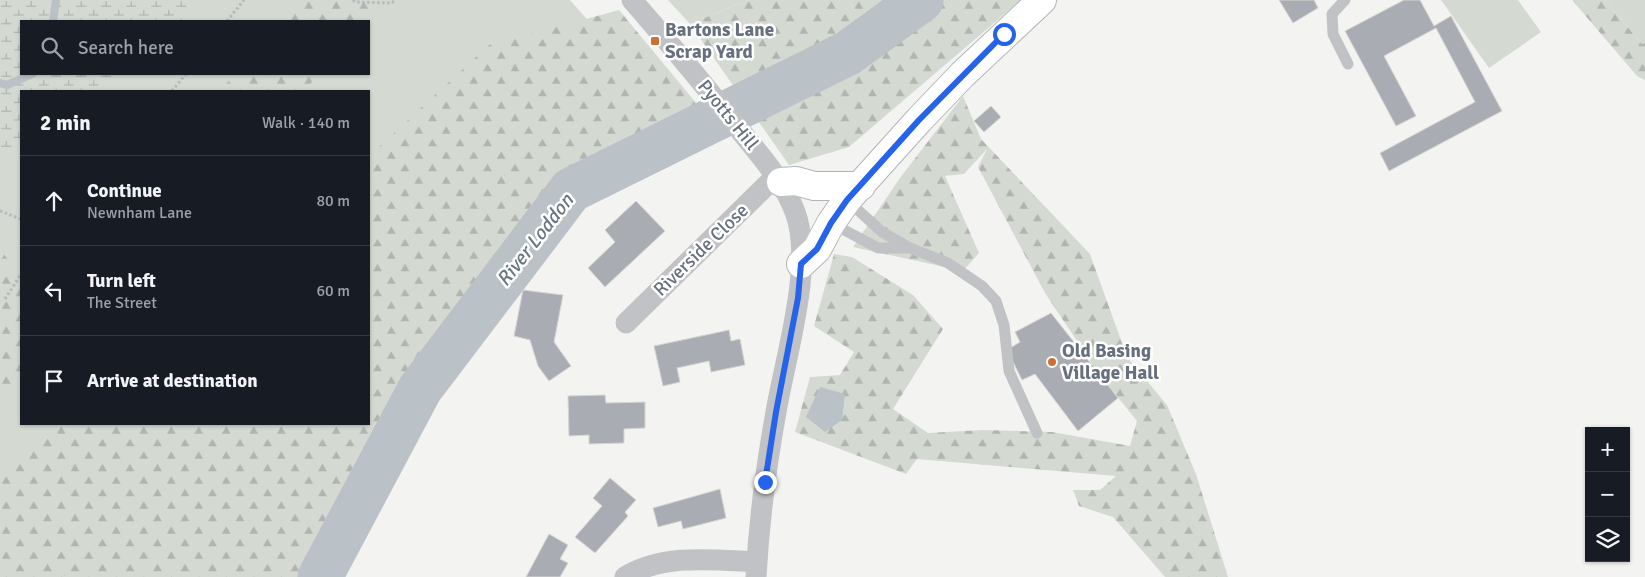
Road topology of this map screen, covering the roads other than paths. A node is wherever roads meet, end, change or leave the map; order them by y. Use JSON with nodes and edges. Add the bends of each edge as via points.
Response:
{"nodes":[{"id":1,"x":632,"y":0,"type":"edge"},
{"id":2,"x":1042,"y":0,"type":"edge"},
{"id":3,"x":1345,"y":0,"type":"edge"},
{"id":4,"x":1348,"y":64,"type":"dead end"},
{"id":5,"x":779,"y":179,"type":"junction"},
{"id":6,"x":854,"y":193,"type":"junction"},
{"id":7,"x":831,"y":223,"type":"junction"},
{"id":8,"x":910,"y":248,"type":"junction"},
{"id":9,"x":802,"y":253,"type":"junction"},
{"id":10,"x":626,"y":323,"type":"dead end"},
{"id":11,"x":1037,"y":433,"type":"dead end"},
{"id":12,"x":757,"y":569,"type":"edge"},
{"id":13,"x":625,"y":577,"type":"edge"}],
"edges":[{"from":1,"to":5,"type":"street","name":"Pyotts Hill"},
{"from":2,"to":6,"type":"street","via":[[963,74]]},
{"from":3,"to":4,"type":"lane","via":[[1332,14],[1333,34]]},
{"from":5,"to":6,"type":"street"},
{"from":5,"to":9,"type":"street","name":"Pyotts Hill","via":[[796,212]]},
{"from":5,"to":10,"type":"street","name":"Riverside Close"},
{"from":6,"to":7,"type":"street"},
{"from":6,"to":8,"type":"lane","via":[[882,232]]},
{"from":7,"to":8,"type":"lane","via":[[878,248]]},
{"from":7,"to":9,"type":"street","via":[[817,249]]},
{"from":8,"to":11,"type":"lane","via":[[948,263],[982,286],[996,301],[1004,325],[1009,371]]},
{"from":9,"to":12,"type":"street","name":"Pyotts Hill","via":[[798,298],[766,473]]},
{"from":12,"to":13,"type":"street","via":[[695,559],[655,564]]}]}
